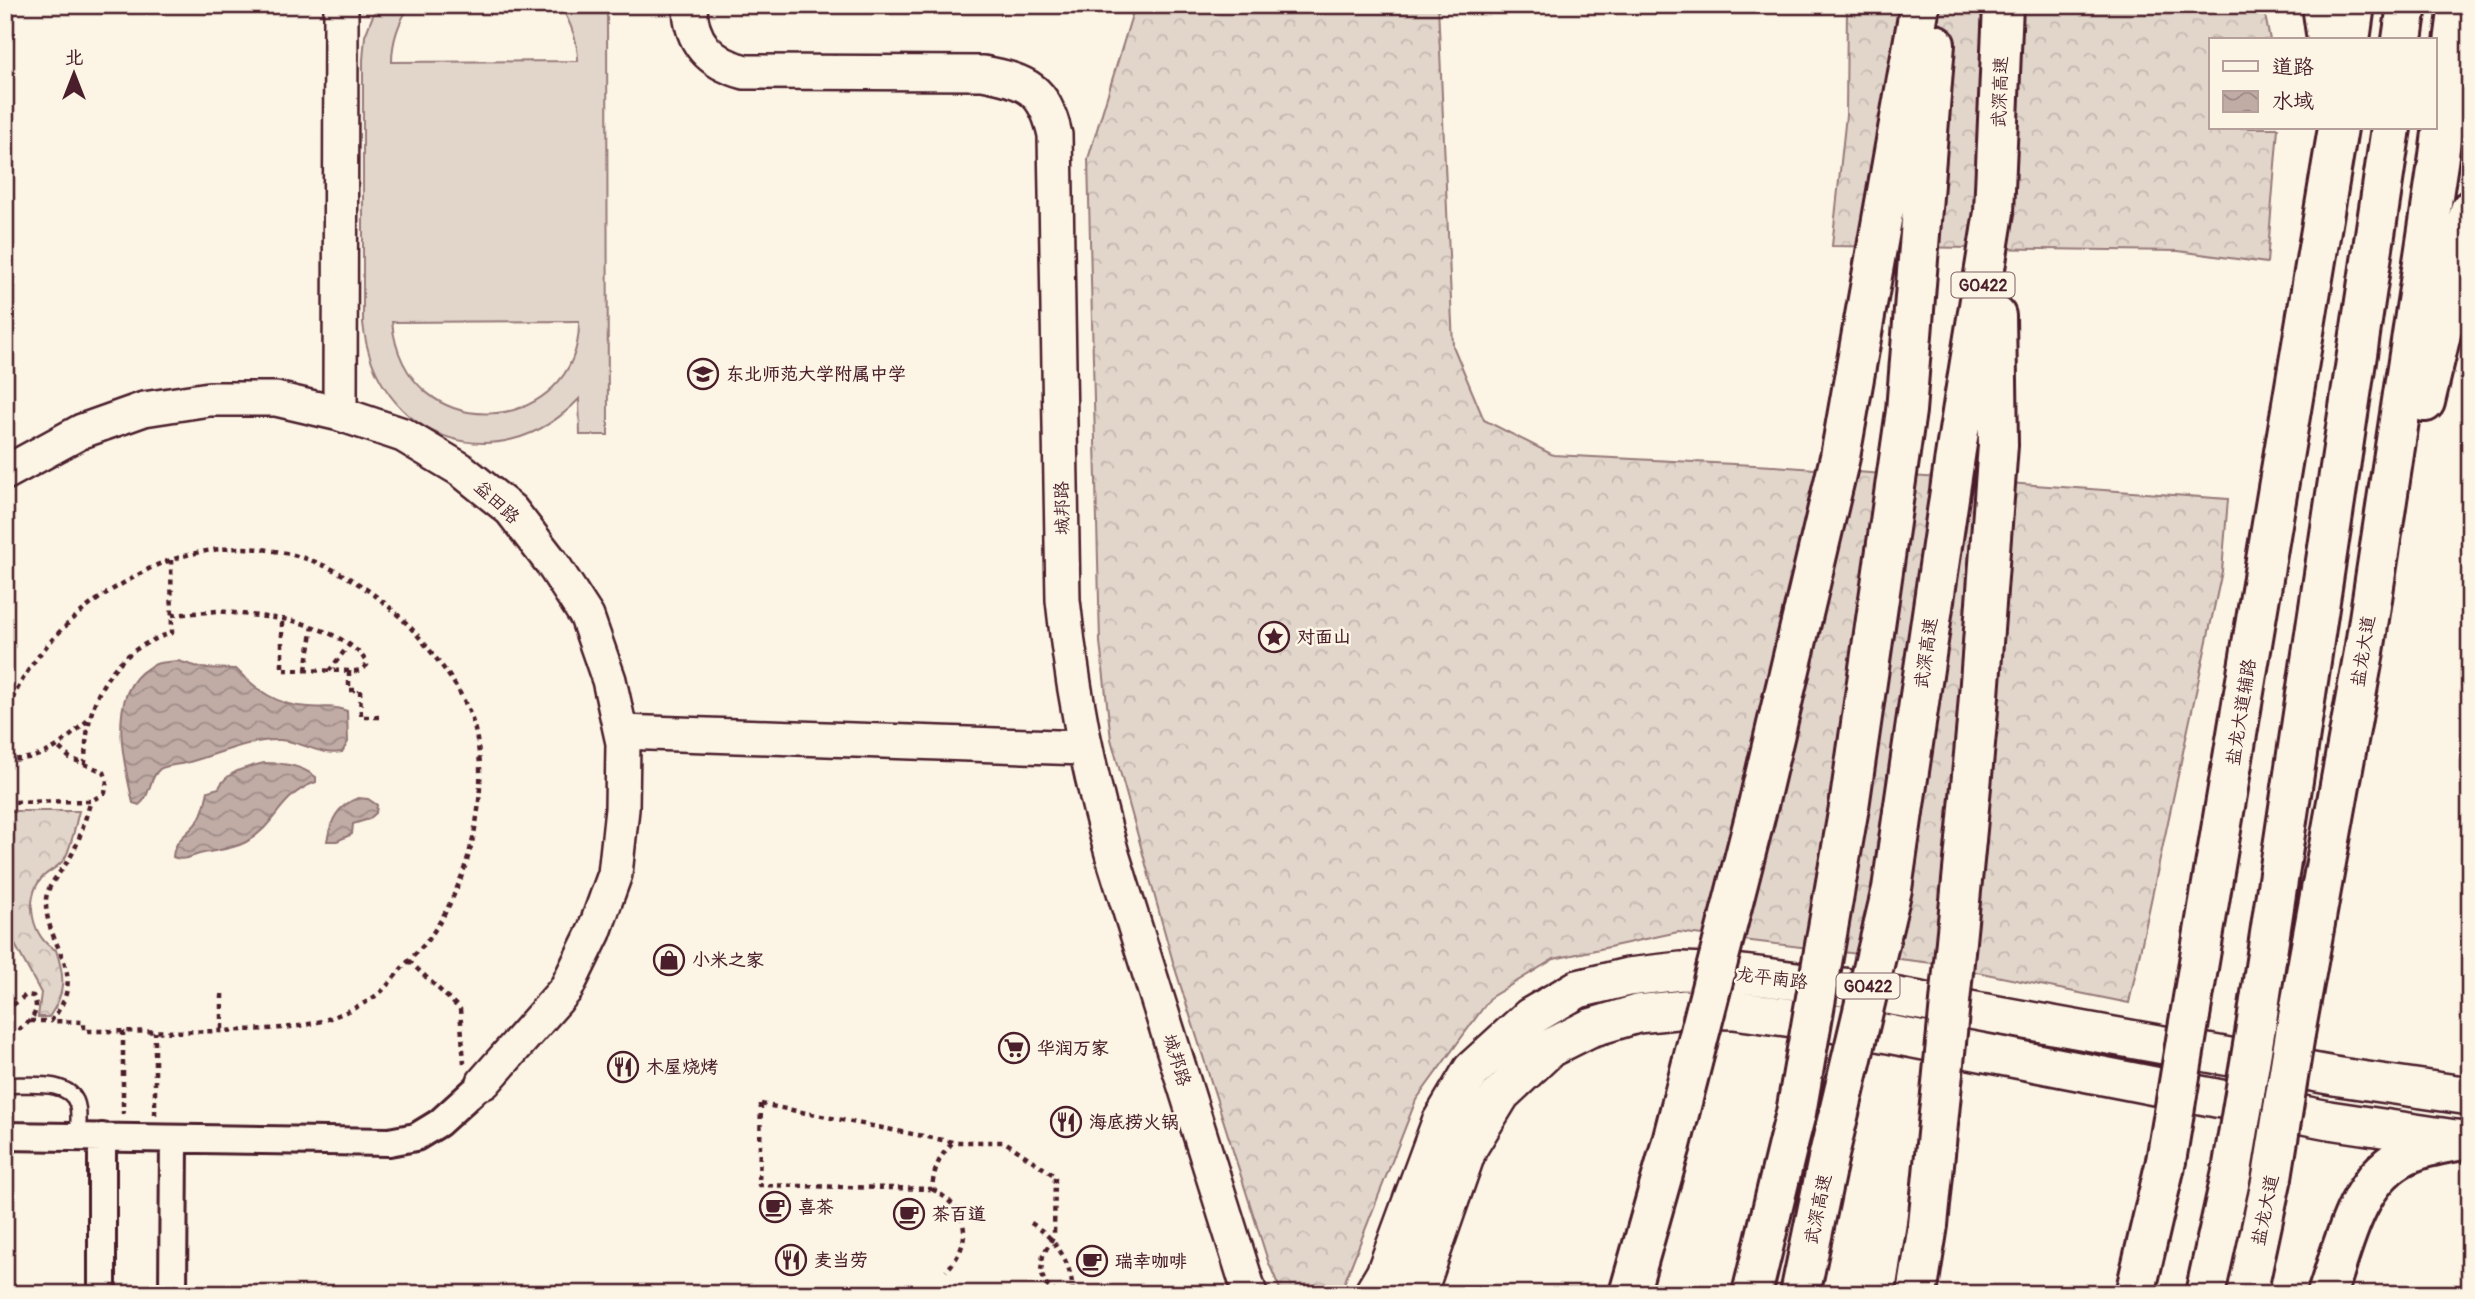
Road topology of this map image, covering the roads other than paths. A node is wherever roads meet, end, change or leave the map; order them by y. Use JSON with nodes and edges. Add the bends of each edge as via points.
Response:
{"nodes":[{"id":1,"x":341,"y":5,"type":"edge"},
{"id":2,"x":690,"y":5,"type":"edge"},
{"id":3,"x":1920,"y":5,"type":"edge"},
{"id":4,"x":1938,"y":5,"type":"edge"},
{"id":5,"x":2003,"y":5,"type":"edge"},
{"id":6,"x":2322,"y":5,"type":"edge"},
{"id":7,"x":2355,"y":5,"type":"edge"},
{"id":8,"x":2407,"y":5,"type":"edge"},
{"id":9,"x":2459,"y":5,"type":"edge"},
{"id":10,"x":2327,"y":38,"type":"edge"},
{"id":11,"x":2350,"y":38,"type":"edge"},
{"id":12,"x":2402,"y":38,"type":"edge"},
{"id":13,"x":2391,"y":130,"type":"edge"},
{"id":14,"x":2336,"y":135,"type":"edge"},
{"id":15,"x":2470,"y":210,"type":"edge"},
{"id":16,"x":1994,"y":212,"type":"junction"},
{"id":17,"x":340,"y":414,"type":"junction"},
{"id":18,"x":5,"y":472,"type":"edge"},
{"id":19,"x":2364,"y":652,"type":"junction"},
{"id":20,"x":621,"y":732,"type":"junction"},
{"id":21,"x":1084,"y":748,"type":"junction"},
{"id":22,"x":484,"y":1082,"type":"joint"},
{"id":23,"x":5,"y":1085,"type":"edge"},
{"id":24,"x":2470,"y":1096,"type":"edge"},
{"id":25,"x":5,"y":1136,"type":"edge"},
{"id":26,"x":90,"y":1138,"type":"junction"},
{"id":27,"x":174,"y":1139,"type":"junction"},
{"id":28,"x":2466,"y":1140,"type":"edge"},
{"id":29,"x":102,"y":1294,"type":"edge"},
{"id":30,"x":173,"y":1294,"type":"edge"},
{"id":31,"x":1250,"y":1294,"type":"edge"},
{"id":32,"x":1373,"y":1294,"type":"edge"},
{"id":33,"x":1417,"y":1294,"type":"edge"},
{"id":34,"x":1629,"y":1294,"type":"edge"},
{"id":35,"x":1752,"y":1294,"type":"edge"},
{"id":36,"x":1800,"y":1294,"type":"edge"},
{"id":37,"x":1917,"y":1294,"type":"edge"},
{"id":38,"x":2135,"y":1294,"type":"edge"},
{"id":39,"x":2205,"y":1294,"type":"edge"},
{"id":40,"x":2246,"y":1294,"type":"edge"},
{"id":41,"x":2327,"y":1294,"type":"edge"}],
"edges":[{"from":1,"to":17,"type":"street"},
{"from":2,"to":21,"type":"street","name":"城邦路","via":[[695,36],[708,54],[726,67],[745,72],[983,73],[1012,78],[1035,91],[1050,112],[1055,135],[1063,600]]},
{"from":3,"to":34,"type":"main road","bridge":true,"via":[[1840,457],[1759,801]]},
{"from":4,"to":35,"type":"main road","number":"G0422","bridge":true,"via":[[1906,411],[1849,807],[1796,1113]]},
{"from":5,"to":16,"type":"main road","name":"武深高速","number":"G0422"},
{"from":6,"to":10,"type":"main road"},
{"from":7,"to":11,"type":"main road"},
{"from":8,"to":12,"type":"main road"},
{"from":9,"to":19,"type":"main road","name":"盐龙大道"},
{"from":13,"to":39,"type":"main road","bridge":true,"via":[[2256,1027]]},
{"from":14,"to":38,"type":"main road","name":"盐龙大道辅路","bridge":true,"via":[[2166,1160]]},
{"from":15,"to":19,"type":"main road"},
{"from":16,"to":36,"type":"main road","name":"武深高速","number":"G0422","bridge":true,"via":[[1892,888]]},
{"from":16,"to":37,"type":"main road","bridge":true,"via":[[1998,445],[1966,840],[1928,1225]]},
{"from":17,"to":18,"type":"street","name":"益田路","via":[[276,399],[209,398],[145,409],[82,431]]},
{"from":17,"to":20,"type":"street","name":"益田路","via":[[403,435],[460,469],[511,510],[587,617]]},
{"from":19,"to":40,"type":"main road","name":"盐龙大道","bridge":true,"via":[[2272,1177]]},
{"from":20,"to":21,"type":"street"},
{"from":20,"to":22,"type":"street","name":"益田路","via":[[622,809],[615,874],[594,932],[566,989]]},
{"from":21,"to":31,"type":"street","name":"城邦路","via":[[1113,857]]},
{"from":22,"to":27,"type":"street","via":[[439,1123],[416,1137],[389,1142]]},
{"from":23,"to":26,"type":"lane","via":[[53,1086],[69,1092]]},
{"from":24,"to":32,"type":"main road","name":"龙平南路","via":[[2340,1077],[1843,987],[1735,973],[1681,971],[1628,977],[1578,989],[1530,1017],[1472,1070],[1441,1122],[1385,1274]]},
{"from":25,"to":26,"type":"street"},
{"from":26,"to":27,"type":"street"},
{"from":26,"to":29,"type":"street"},
{"from":27,"to":30,"type":"street"},
{"from":28,"to":33,"type":"main road","name":"龙平南路","via":[[2329,1119],[1837,1024],[1734,1010],[1637,1014],[1590,1028],[1550,1048],[1502,1094],[1468,1147]]},
{"from":28,"to":41,"type":"main road","via":[[2428,1146],[2400,1158],[2379,1175],[2362,1198]]}]}
